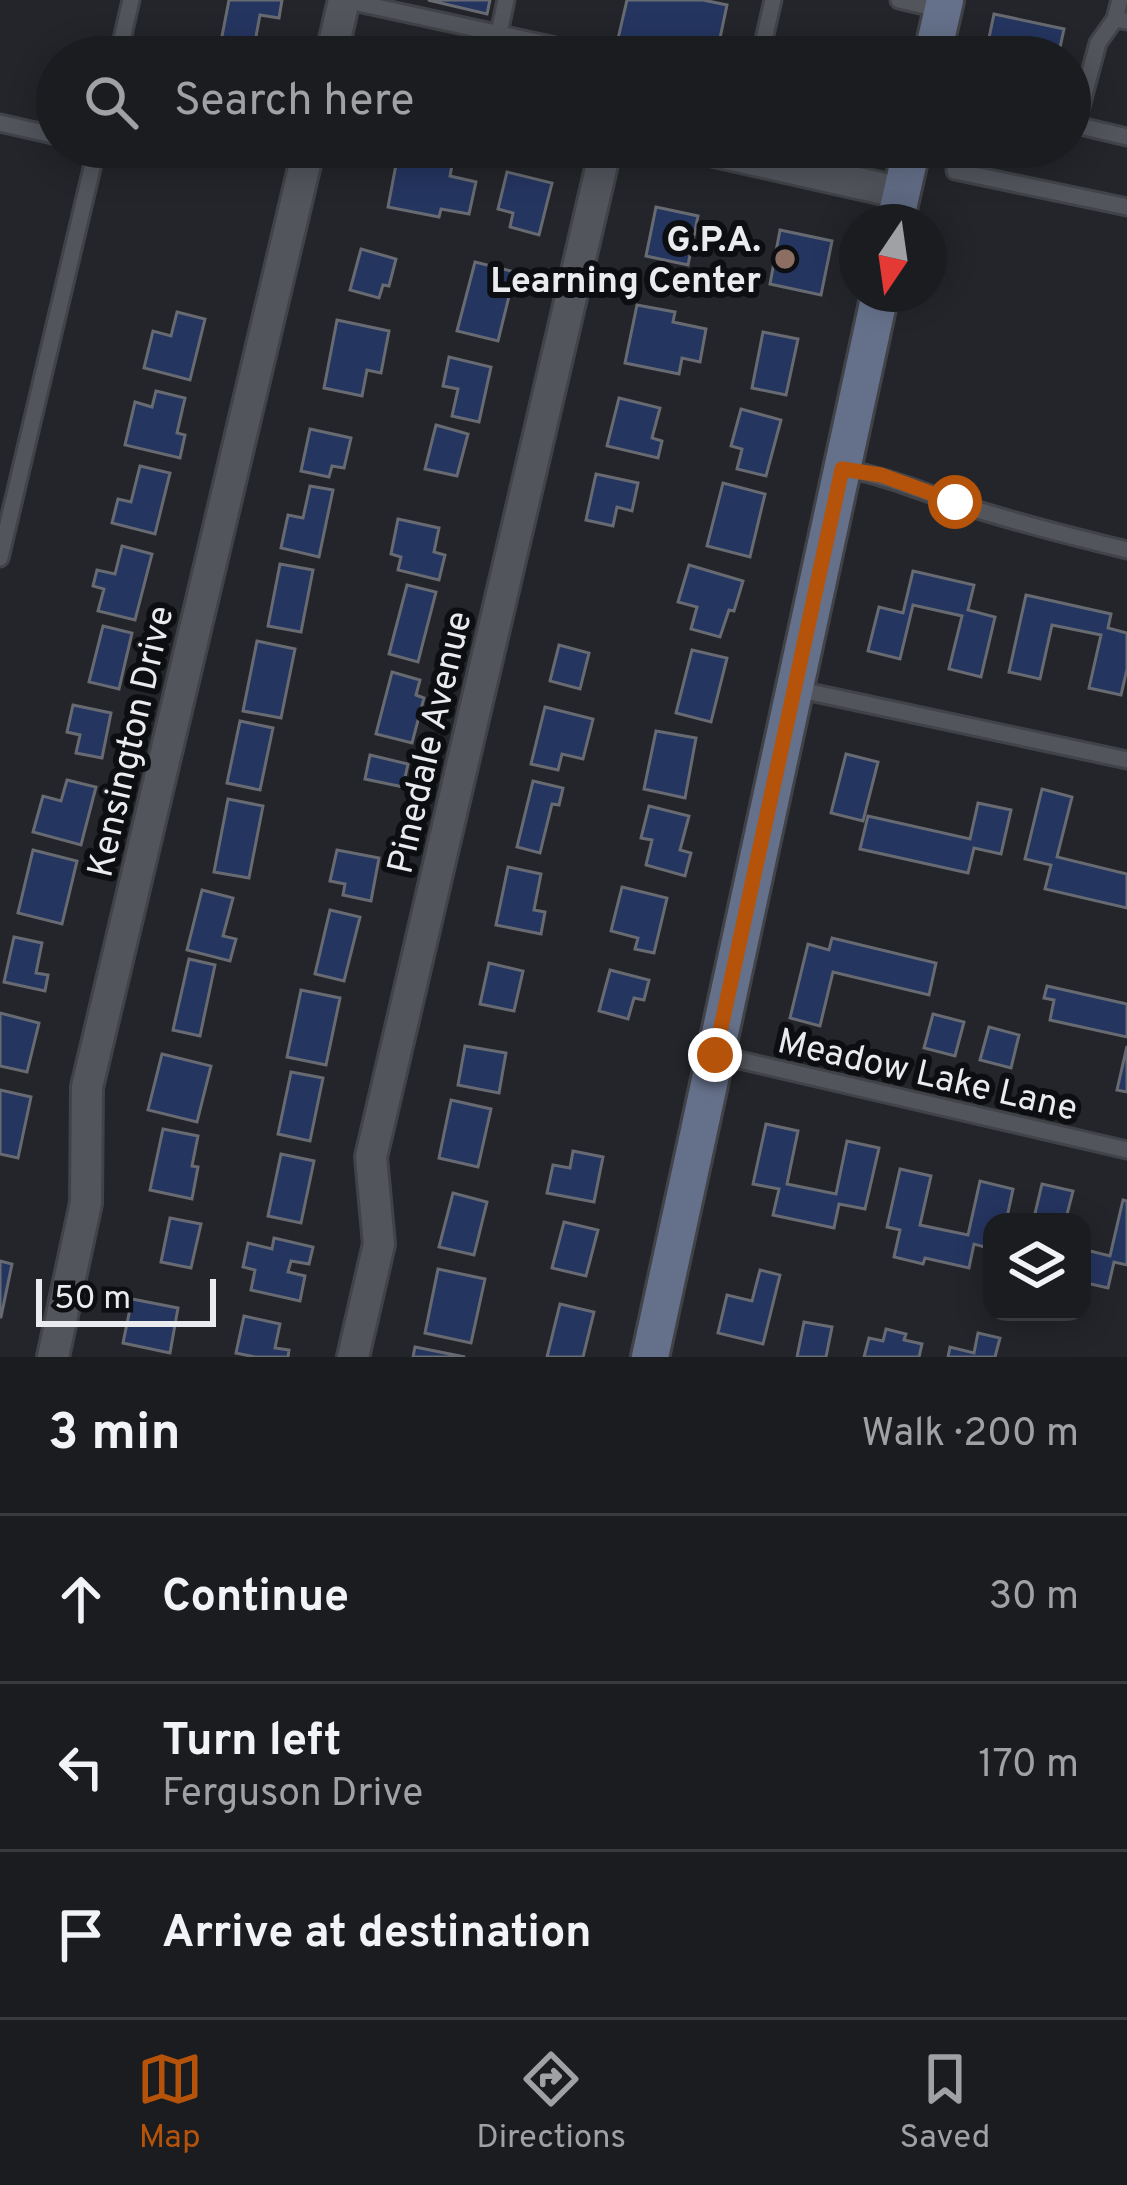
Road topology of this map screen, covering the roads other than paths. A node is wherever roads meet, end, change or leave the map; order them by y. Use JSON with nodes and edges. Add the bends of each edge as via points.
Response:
{"nodes":[{"id":1,"x":131,"y":0,"type":"edge"},
{"id":2,"x":344,"y":0,"type":"edge"},
{"id":3,"x":506,"y":0,"type":"edge"},
{"id":4,"x":773,"y":0,"type":"edge"},
{"id":5,"x":898,"y":0,"type":"edge"},
{"id":6,"x":1120,"y":0,"type":"edge"},
{"id":7,"x":944,"y":5,"type":"edge"},
{"id":8,"x":1121,"y":20,"type":"edge"},
{"id":9,"x":499,"y":33,"type":"junction"},
{"id":10,"x":123,"y":36,"type":"edge"},
{"id":11,"x":336,"y":36,"type":"edge"},
{"id":12,"x":512,"y":36,"type":"edge"},
{"id":13,"x":765,"y":36,"type":"edge"},
{"id":14,"x":937,"y":36,"type":"edge"},
{"id":15,"x":1091,"y":69,"type":"edge"},
{"id":16,"x":0,"y":123,"type":"edge"},
{"id":17,"x":1091,"y":128,"type":"edge"},
{"id":18,"x":36,"y":131,"type":"edge"},
{"id":19,"x":1127,"y":137,"type":"edge"},
{"id":20,"x":92,"y":168,"type":"edge"},
{"id":21,"x":304,"y":168,"type":"edge"},
{"id":22,"x":601,"y":168,"type":"edge"},
{"id":23,"x":766,"y":168,"type":"edge"},
{"id":24,"x":907,"y":168,"type":"edge"},
{"id":25,"x":955,"y":168,"type":"edge"},
{"id":26,"x":885,"y":204,"type":"edge"},
{"id":27,"x":899,"y":204,"type":"edge"},
{"id":28,"x":1127,"y":207,"type":"edge"},
{"id":29,"x":876,"y":312,"type":"edge"},
{"id":30,"x":842,"y":469,"type":"junction"},
{"id":31,"x":1127,"y":550,"type":"edge"},
{"id":32,"x":0,"y":558,"type":"edge"},
{"id":33,"x":795,"y":689,"type":"junction"},
{"id":34,"x":1127,"y":760,"type":"edge"},
{"id":35,"x":715,"y":1055,"type":"junction"},
{"id":36,"x":1127,"y":1150,"type":"edge"},
{"id":37,"x":53,"y":1357,"type":"edge"},
{"id":38,"x":353,"y":1357,"type":"edge"},
{"id":39,"x":650,"y":1357,"type":"edge"}],
"edges":[{"from":1,"to":10,"type":"lane"},
{"from":2,"to":9,"type":"lane"},
{"from":2,"to":11,"type":"street"},
{"from":3,"to":9,"type":"lane"},
{"from":4,"to":13,"type":"lane"},
{"from":5,"to":7,"type":"lane"},
{"from":6,"to":8,"type":"lane"},
{"from":7,"to":14,"type":"street"},
{"from":8,"to":15,"type":"lane","via":[[1098,43]]},
{"from":9,"to":12,"type":"lane"},
{"from":16,"to":18,"type":"lane"},
{"from":17,"to":19,"type":"lane"},
{"from":20,"to":32,"type":"lane"},
{"from":21,"to":37,"type":"street","name":"Kensington Drive","via":[[87,1087],[86,1203]]},
{"from":22,"to":38,"type":"street","name":"Pinedale Avenue","via":[[371,1157],[379,1244]]},
{"from":23,"to":26,"type":"street"},
{"from":24,"to":27,"type":"street"},
{"from":25,"to":28,"type":"lane"},
{"from":29,"to":30,"type":"street"},
{"from":30,"to":31,"type":"lane"},
{"from":30,"to":33,"type":"street"},
{"from":33,"to":34,"type":"lane"},
{"from":33,"to":35,"type":"street"},
{"from":35,"to":36,"type":"lane","name":"Meadow Lake Lane"},
{"from":35,"to":39,"type":"street"}]}
